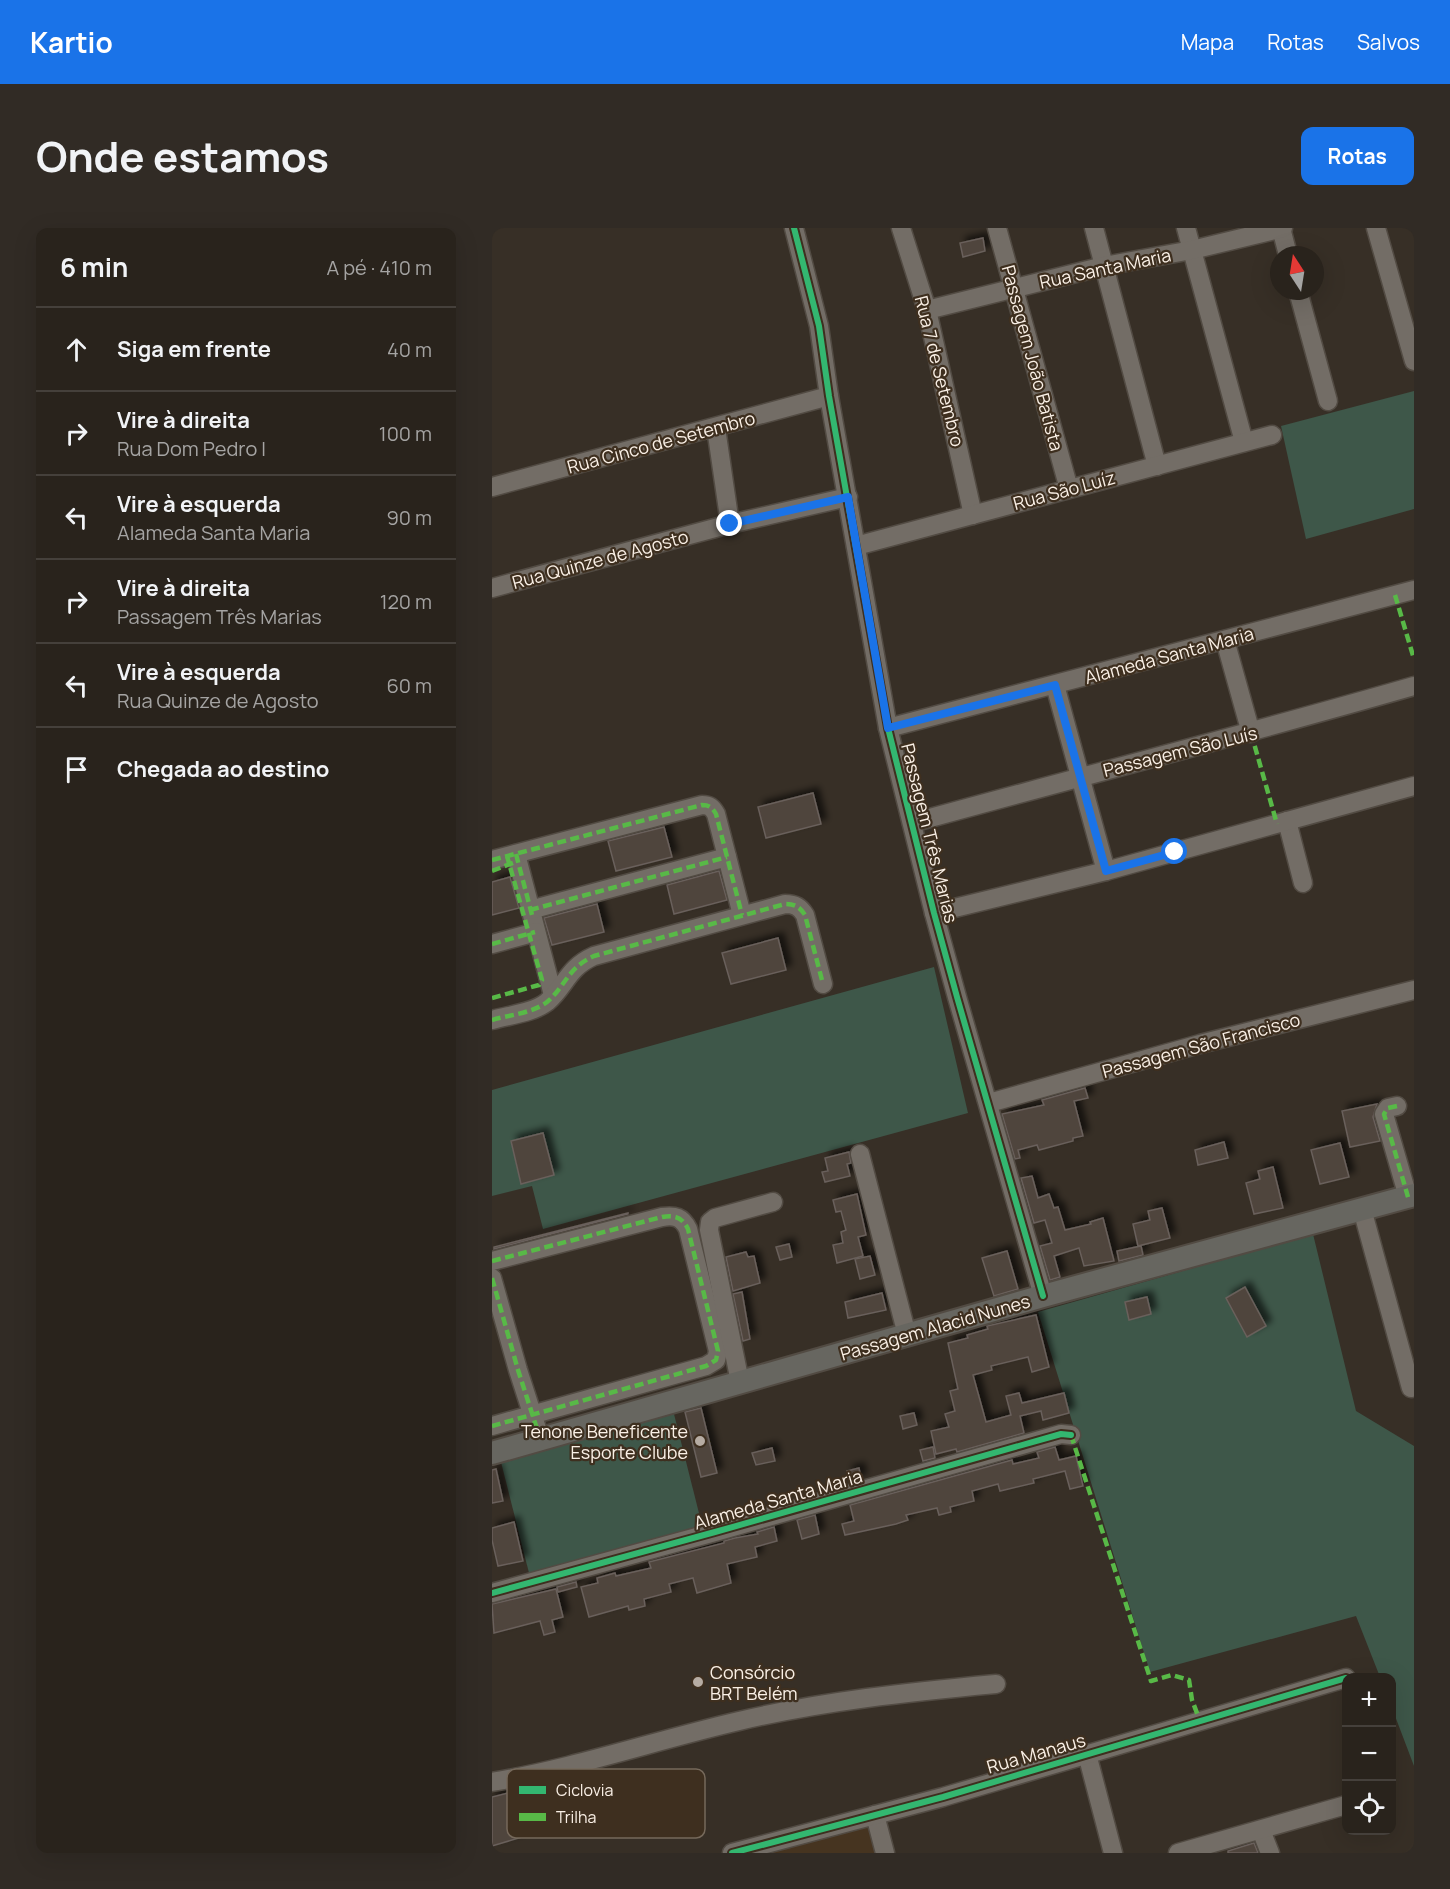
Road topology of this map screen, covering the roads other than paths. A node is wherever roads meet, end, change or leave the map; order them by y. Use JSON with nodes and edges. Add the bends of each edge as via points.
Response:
{"nodes":[{"id":1,"x":794,"y":228,"type":"edge"},
{"id":2,"x":901,"y":228,"type":"edge"},
{"id":3,"x":997,"y":228,"type":"edge"},
{"id":4,"x":1094,"y":228,"type":"edge"},
{"id":5,"x":1186,"y":228,"type":"edge"},
{"id":6,"x":1282,"y":228,"type":"edge"},
{"id":7,"x":1376,"y":228,"type":"edge"},
{"id":8,"x":1286,"y":246,"type":"edge"},
{"id":9,"x":1192,"y":250,"type":"junction"},
{"id":10,"x":1104,"y":266,"type":"junction"},
{"id":11,"x":1014,"y":287,"type":"junction"},
{"id":12,"x":1300,"y":300,"type":"edge"},
{"id":13,"x":927,"y":310,"type":"junction"},
{"id":14,"x":1414,"y":361,"type":"edge"},
{"id":15,"x":829,"y":396,"type":"junction"},
{"id":16,"x":1328,"y":400,"type":"dead end"},
{"id":17,"x":716,"y":428,"type":"junction"},
{"id":18,"x":1272,"y":435,"type":"dead end"},
{"id":19,"x":1244,"y":442,"type":"junction"},
{"id":20,"x":1157,"y":466,"type":"junction"},
{"id":21,"x":492,"y":487,"type":"edge"},
{"id":22,"x":1069,"y":489,"type":"junction"},
{"id":23,"x":848,"y":497,"type":"junction"},
{"id":24,"x":974,"y":515,"type":"junction"},
{"id":25,"x":730,"y":524,"type":"junction"},
{"id":26,"x":856,"y":546,"type":"junction"},
{"id":27,"x":492,"y":588,"type":"edge"},
{"id":28,"x":1414,"y":590,"type":"edge"},
{"id":29,"x":1225,"y":640,"type":"junction"},
{"id":30,"x":1055,"y":685,"type":"junction"},
{"id":31,"x":1414,"y":686,"type":"edge"},
{"id":32,"x":888,"y":728,"type":"junction"},
{"id":33,"x":1251,"y":733,"type":"junction"},
{"id":34,"x":1079,"y":777,"type":"junction"},
{"id":35,"x":1414,"y":786,"type":"edge"},
{"id":36,"x":1287,"y":821,"type":"junction"},
{"id":37,"x":912,"y":823,"type":"junction"},
{"id":38,"x":516,"y":854,"type":"junction"},
{"id":39,"x":727,"y":857,"type":"junction"},
{"id":40,"x":492,"y":860,"type":"edge"},
{"id":41,"x":1106,"y":871,"type":"junction"},
{"id":42,"x":1303,"y":883,"type":"dead end"},
{"id":43,"x":530,"y":910,"type":"junction"},
{"id":44,"x":934,"y":913,"type":"junction"},
{"id":45,"x":742,"y":915,"type":"junction"},
{"id":46,"x":536,"y":932,"type":"junction"},
{"id":47,"x":492,"y":944,"type":"edge"},
{"id":48,"x":823,"y":984,"type":"dead end"},
{"id":49,"x":1414,"y":990,"type":"edge"},
{"id":50,"x":553,"y":995,"type":"junction"},
{"id":51,"x":492,"y":1020,"type":"edge"},
{"id":52,"x":989,"y":1103,"type":"junction"},
{"id":53,"x":1397,"y":1106,"type":"dead end"},
{"id":54,"x":860,"y":1154,"type":"dead end"},
{"id":55,"x":1411,"y":1196,"type":"edge"},
{"id":56,"x":773,"y":1202,"type":"dead end"},
{"id":57,"x":1362,"y":1209,"type":"junction"},
{"id":58,"x":492,"y":1262,"type":"edge"},
{"id":59,"x":492,"y":1278,"type":"edge"},
{"id":60,"x":1043,"y":1296,"type":"junction"},
{"id":61,"x":907,"y":1335,"type":"junction"},
{"id":62,"x":740,"y":1382,"type":"junction"},
{"id":63,"x":1411,"y":1388,"type":"dead end"},
{"id":64,"x":533,"y":1414,"type":"junction"},
{"id":65,"x":492,"y":1426,"type":"edge"},
{"id":66,"x":1071,"y":1434,"type":"dead end"},
{"id":67,"x":540,"y":1438,"type":"junction"},
{"id":68,"x":492,"y":1453,"type":"edge"},
{"id":69,"x":492,"y":1593,"type":"edge"},
{"id":70,"x":1342,"y":1679,"type":"edge"},
{"id":71,"x":996,"y":1684,"type":"dead end"},
{"id":72,"x":1087,"y":1754,"type":"junction"},
{"id":73,"x":547,"y":1769,"type":"edge"},
{"id":74,"x":507,"y":1778,"type":"edge"},
{"id":75,"x":492,"y":1782,"type":"edge"},
{"id":76,"x":1342,"y":1806,"type":"edge"},
{"id":77,"x":875,"y":1815,"type":"junction"},
{"id":78,"x":1261,"y":1830,"type":"junction"},
{"id":79,"x":732,"y":1853,"type":"edge"},
{"id":80,"x":885,"y":1853,"type":"edge"},
{"id":81,"x":1113,"y":1853,"type":"edge"},
{"id":82,"x":1178,"y":1853,"type":"edge"},
{"id":83,"x":1270,"y":1853,"type":"edge"}],
"edges":[{"from":1,"to":15,"type":"street","name":"Passagem Três Marias","via":[[819,326]]},
{"from":2,"to":13,"type":"street","name":"Rua 7 de Setembro"},
{"from":3,"to":11,"type":"street","name":"Passagem João Batista"},
{"from":4,"to":10,"type":"street"},
{"from":5,"to":9,"type":"street"},
{"from":6,"to":8,"type":"street"},
{"from":6,"to":9,"type":"street","name":"Rua Santa Maria"},
{"from":7,"to":14,"type":"street"},
{"from":9,"to":10,"type":"street","name":"Rua Santa Maria"},
{"from":9,"to":19,"type":"street"},
{"from":10,"to":11,"type":"street","name":"Rua Santa Maria"},
{"from":10,"to":20,"type":"street"},
{"from":11,"to":13,"type":"street","name":"Rua Santa Maria"},
{"from":11,"to":22,"type":"street","name":"Passagem João Batista"},
{"from":12,"to":16,"type":"street"},
{"from":13,"to":24,"type":"street","name":"Rua 7 de Setembro"},
{"from":15,"to":17,"type":"street","name":"Rua Cinco de Setembro"},
{"from":15,"to":23,"type":"street","name":"Passagem Três Marias"},
{"from":17,"to":21,"type":"street","name":"Rua Cinco de Setembro"},
{"from":17,"to":25,"type":"street"},
{"from":18,"to":19,"type":"street","name":"Rua São Luíz"},
{"from":19,"to":20,"type":"street","name":"Rua São Luíz"},
{"from":20,"to":22,"type":"street","name":"Rua São Luíz"},
{"from":22,"to":24,"type":"street","name":"Rua São Luíz"},
{"from":23,"to":25,"type":"street","name":"Rua Quinze de Agosto"},
{"from":23,"to":26,"type":"street","name":"Passagem Três Marias"},
{"from":24,"to":26,"type":"street","name":"Rua São Luíz"},
{"from":25,"to":27,"type":"street","name":"Rua Quinze de Agosto"},
{"from":26,"to":32,"type":"street","name":"Passagem Três Marias"},
{"from":28,"to":29,"type":"street","name":"Alameda Santa Maria"},
{"from":29,"to":30,"type":"street","name":"Alameda Santa Maria"},
{"from":29,"to":33,"type":"street"},
{"from":30,"to":32,"type":"street","name":"Alameda Santa Maria"},
{"from":30,"to":34,"type":"street"},
{"from":31,"to":33,"type":"street","name":"Passagem São Luís"},
{"from":32,"to":37,"type":"street","name":"Passagem Três Marias"},
{"from":33,"to":34,"type":"street","name":"Passagem São Luís"},
{"from":34,"to":37,"type":"street","name":"Passagem São Luís"},
{"from":34,"to":41,"type":"street"},
{"from":35,"to":36,"type":"street"},
{"from":36,"to":41,"type":"street"},
{"from":36,"to":42,"type":"street"},
{"from":37,"to":44,"type":"street","name":"Passagem Três Marias"},
{"from":38,"to":39,"type":"street","via":[[708,805],[716,814]]},
{"from":38,"to":40,"type":"street"},
{"from":38,"to":43,"type":"street"},
{"from":39,"to":43,"type":"street"},
{"from":39,"to":45,"type":"street"},
{"from":41,"to":44,"type":"street"},
{"from":43,"to":46,"type":"street"},
{"from":44,"to":52,"type":"street","name":"Passagem Três Marias"},
{"from":45,"to":48,"type":"street","via":[[785,904],[801,908]]},
{"from":45,"to":50,"type":"street","via":[[584,960]]},
{"from":46,"to":47,"type":"street"},
{"from":46,"to":50,"type":"street"},
{"from":49,"to":52,"type":"street","name":"Passagem São Francisco"},
{"from":50,"to":51,"type":"street","via":[[540,1006]]},
{"from":52,"to":60,"type":"street","name":"Passagem Três Marias"},
{"from":53,"to":55,"type":"street","via":[[1388,1108],[1384,1114]]},
{"from":54,"to":61,"type":"street"},
{"from":55,"to":57,"type":"main road","name":"Passagem Alacid Nunes"},
{"from":56,"to":62,"type":"street","via":[[710,1222]]},
{"from":57,"to":60,"type":"main road","name":"Passagem Alacid Nunes"},
{"from":57,"to":63,"type":"street"},
{"from":58,"to":64,"type":"street","via":[[670,1216],[684,1221],[697,1262],[717,1344],[714,1362]]},
{"from":59,"to":64,"type":"street"},
{"from":60,"to":61,"type":"main road","name":"Passagem Alacid Nunes"},
{"from":61,"to":62,"type":"main road","name":"Passagem Alacid Nunes"},
{"from":62,"to":67,"type":"main road","name":"Passagem Alacid Nunes"},
{"from":64,"to":65,"type":"street"},
{"from":64,"to":67,"type":"street"},
{"from":66,"to":69,"type":"street","name":"Alameda Santa Maria"},
{"from":67,"to":68,"type":"main road","name":"Passagem Alacid Nunes"},
{"from":70,"to":72,"type":"street","name":"Rua Manaus"},
{"from":71,"to":73,"type":"street","via":[[779,1713]]},
{"from":72,"to":77,"type":"street","name":"Rua Manaus"},
{"from":72,"to":81,"type":"street"},
{"from":74,"to":75,"type":"street"},
{"from":76,"to":78,"type":"street"},
{"from":77,"to":79,"type":"street","name":"Rua Manaus"},
{"from":77,"to":80,"type":"street"},
{"from":78,"to":82,"type":"street"},
{"from":78,"to":83,"type":"street"}]}
